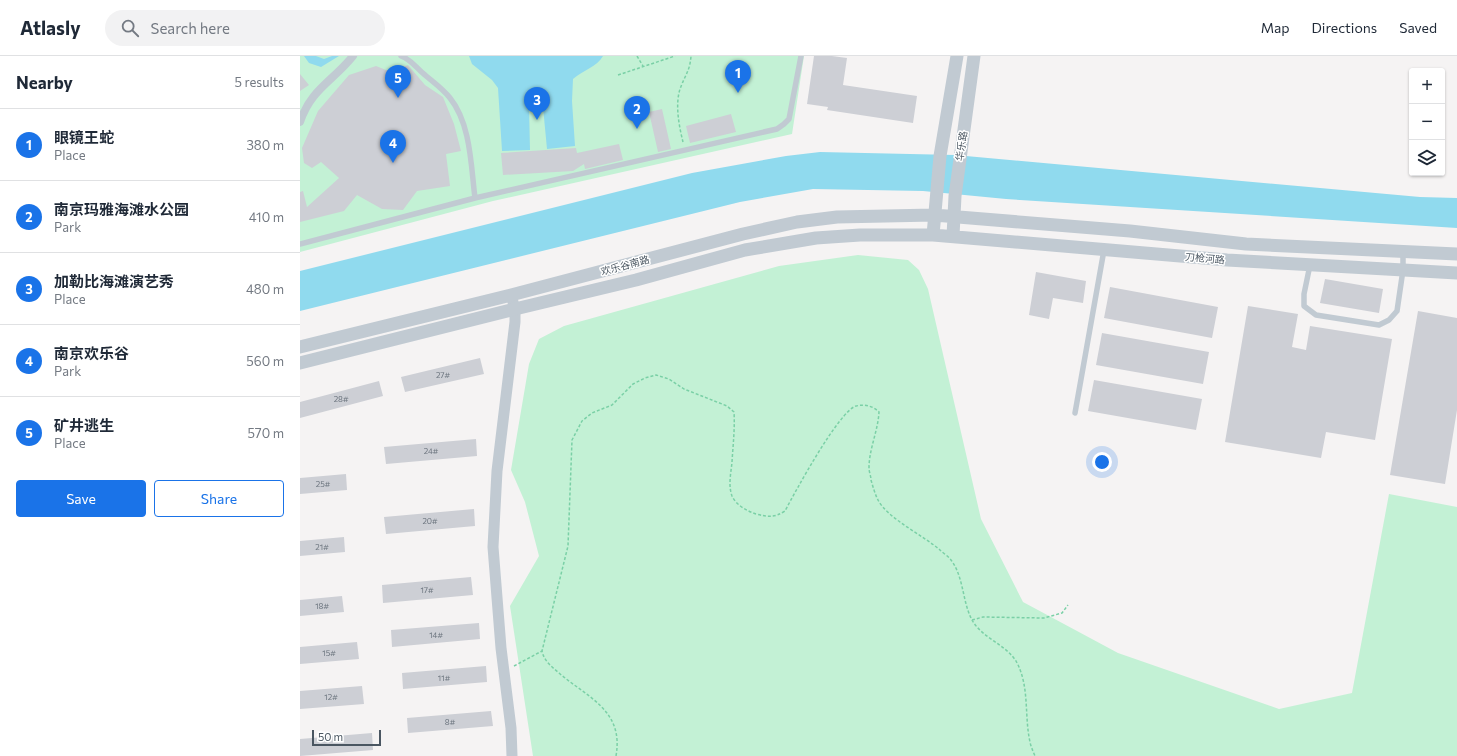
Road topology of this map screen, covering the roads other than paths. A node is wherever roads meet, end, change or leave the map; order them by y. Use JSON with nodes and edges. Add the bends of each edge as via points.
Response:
{"nodes":[{"id":1,"x":353,"y":56,"type":"edge"},
{"id":2,"x":401,"y":56,"type":"edge"},
{"id":3,"x":801,"y":56,"type":"edge"},
{"id":4,"x":957,"y":56,"type":"edge"},
{"id":5,"x":974,"y":56,"type":"edge"},
{"id":6,"x":300,"y":122,"type":"edge"},
{"id":7,"x":475,"y":198,"type":"junction"},
{"id":8,"x":934,"y":215,"type":"junction"},
{"id":9,"x":955,"y":217,"type":"junction"},
{"id":10,"x":1034,"y":223,"type":"junction"},
{"id":11,"x":933,"y":235,"type":"junction"},
{"id":12,"x":953,"y":236,"type":"junction"},
{"id":13,"x":1034,"y":243,"type":"junction"},
{"id":14,"x":300,"y":244,"type":"edge"},
{"id":15,"x":1104,"y":249,"type":"junction"},
{"id":16,"x":1403,"y":252,"type":"junction"},
{"id":17,"x":1457,"y":254,"type":"edge"},
{"id":18,"x":1310,"y":265,"type":"junction"},
{"id":19,"x":1403,"y":270,"type":"junction"},
{"id":20,"x":1457,"y":273,"type":"edge"},
{"id":21,"x":511,"y":295,"type":"junction"},
{"id":22,"x":514,"y":309,"type":"junction"},
{"id":23,"x":420,"y":316,"type":"junction"},
{"id":24,"x":423,"y":332,"type":"junction"},
{"id":25,"x":300,"y":347,"type":"edge"},
{"id":26,"x":300,"y":363,"type":"edge"},
{"id":27,"x":1075,"y":412,"type":"dead end"},
{"id":28,"x":512,"y":756,"type":"edge"}],
"edges":[{"from":1,"to":6,"type":"street","via":[[316,92],[304,110]]},
{"from":2,"to":7,"type":"lane","via":[[409,59],[436,84],[450,98],[459,113],[466,131]]},
{"from":3,"to":7,"type":"lane","via":[[792,110],[789,119],[777,128]]},
{"from":4,"to":8,"type":"street","name":"华乐路","via":[[940,156]]},
{"from":5,"to":9,"type":"street","name":"华乐路","via":[[955,196]]},
{"from":7,"to":14,"type":"lane"},
{"from":8,"to":9,"type":"street","name":"欢乐谷南路"},
{"from":8,"to":11,"type":"street","name":"华乐路"},
{"from":8,"to":21,"type":"street","name":"欢乐谷南路","via":[[837,217],[797,222]]},
{"from":9,"to":10,"type":"street","name":"刀枪河路"},
{"from":9,"to":12,"type":"street","name":"华乐路"},
{"from":10,"to":13,"type":"street","via":[[1026,233]]},
{"from":10,"to":16,"type":"street","name":"刀枪河路","via":[[1246,244]]},
{"from":11,"to":12,"type":"street","name":"欢乐谷南路"},
{"from":11,"to":22,"type":"street","name":"欢乐谷南路","via":[[816,238],[745,250],[636,280]]},
{"from":12,"to":13,"type":"street","name":"刀枪河路"},
{"from":13,"to":15,"type":"street","name":"刀枪河路"},
{"from":15,"to":18,"type":"street","name":"刀枪河路"},
{"from":15,"to":27,"type":"lane"},
{"from":16,"to":17,"type":"street","name":"刀枪河路"},
{"from":16,"to":19,"type":"lane"},
{"from":18,"to":19,"type":"street","name":"刀枪河路"},
{"from":18,"to":19,"type":"lane","via":[[1304,306],[1316,315],[1379,325],[1389,320],[1397,311]]},
{"from":19,"to":20,"type":"street","name":"刀枪河路"},
{"from":21,"to":22,"type":"street"},
{"from":21,"to":23,"type":"street","name":"欢乐谷南路"},
{"from":22,"to":24,"type":"street","name":"欢乐谷南路"},
{"from":22,"to":28,"type":"street","via":[[516,322],[496,471],[493,547]]},
{"from":23,"to":24,"type":"street","via":[[431,322],[431,327]]},
{"from":23,"to":25,"type":"street","name":"欢乐谷南路"},
{"from":24,"to":26,"type":"street","name":"欢乐谷南路"}]}
